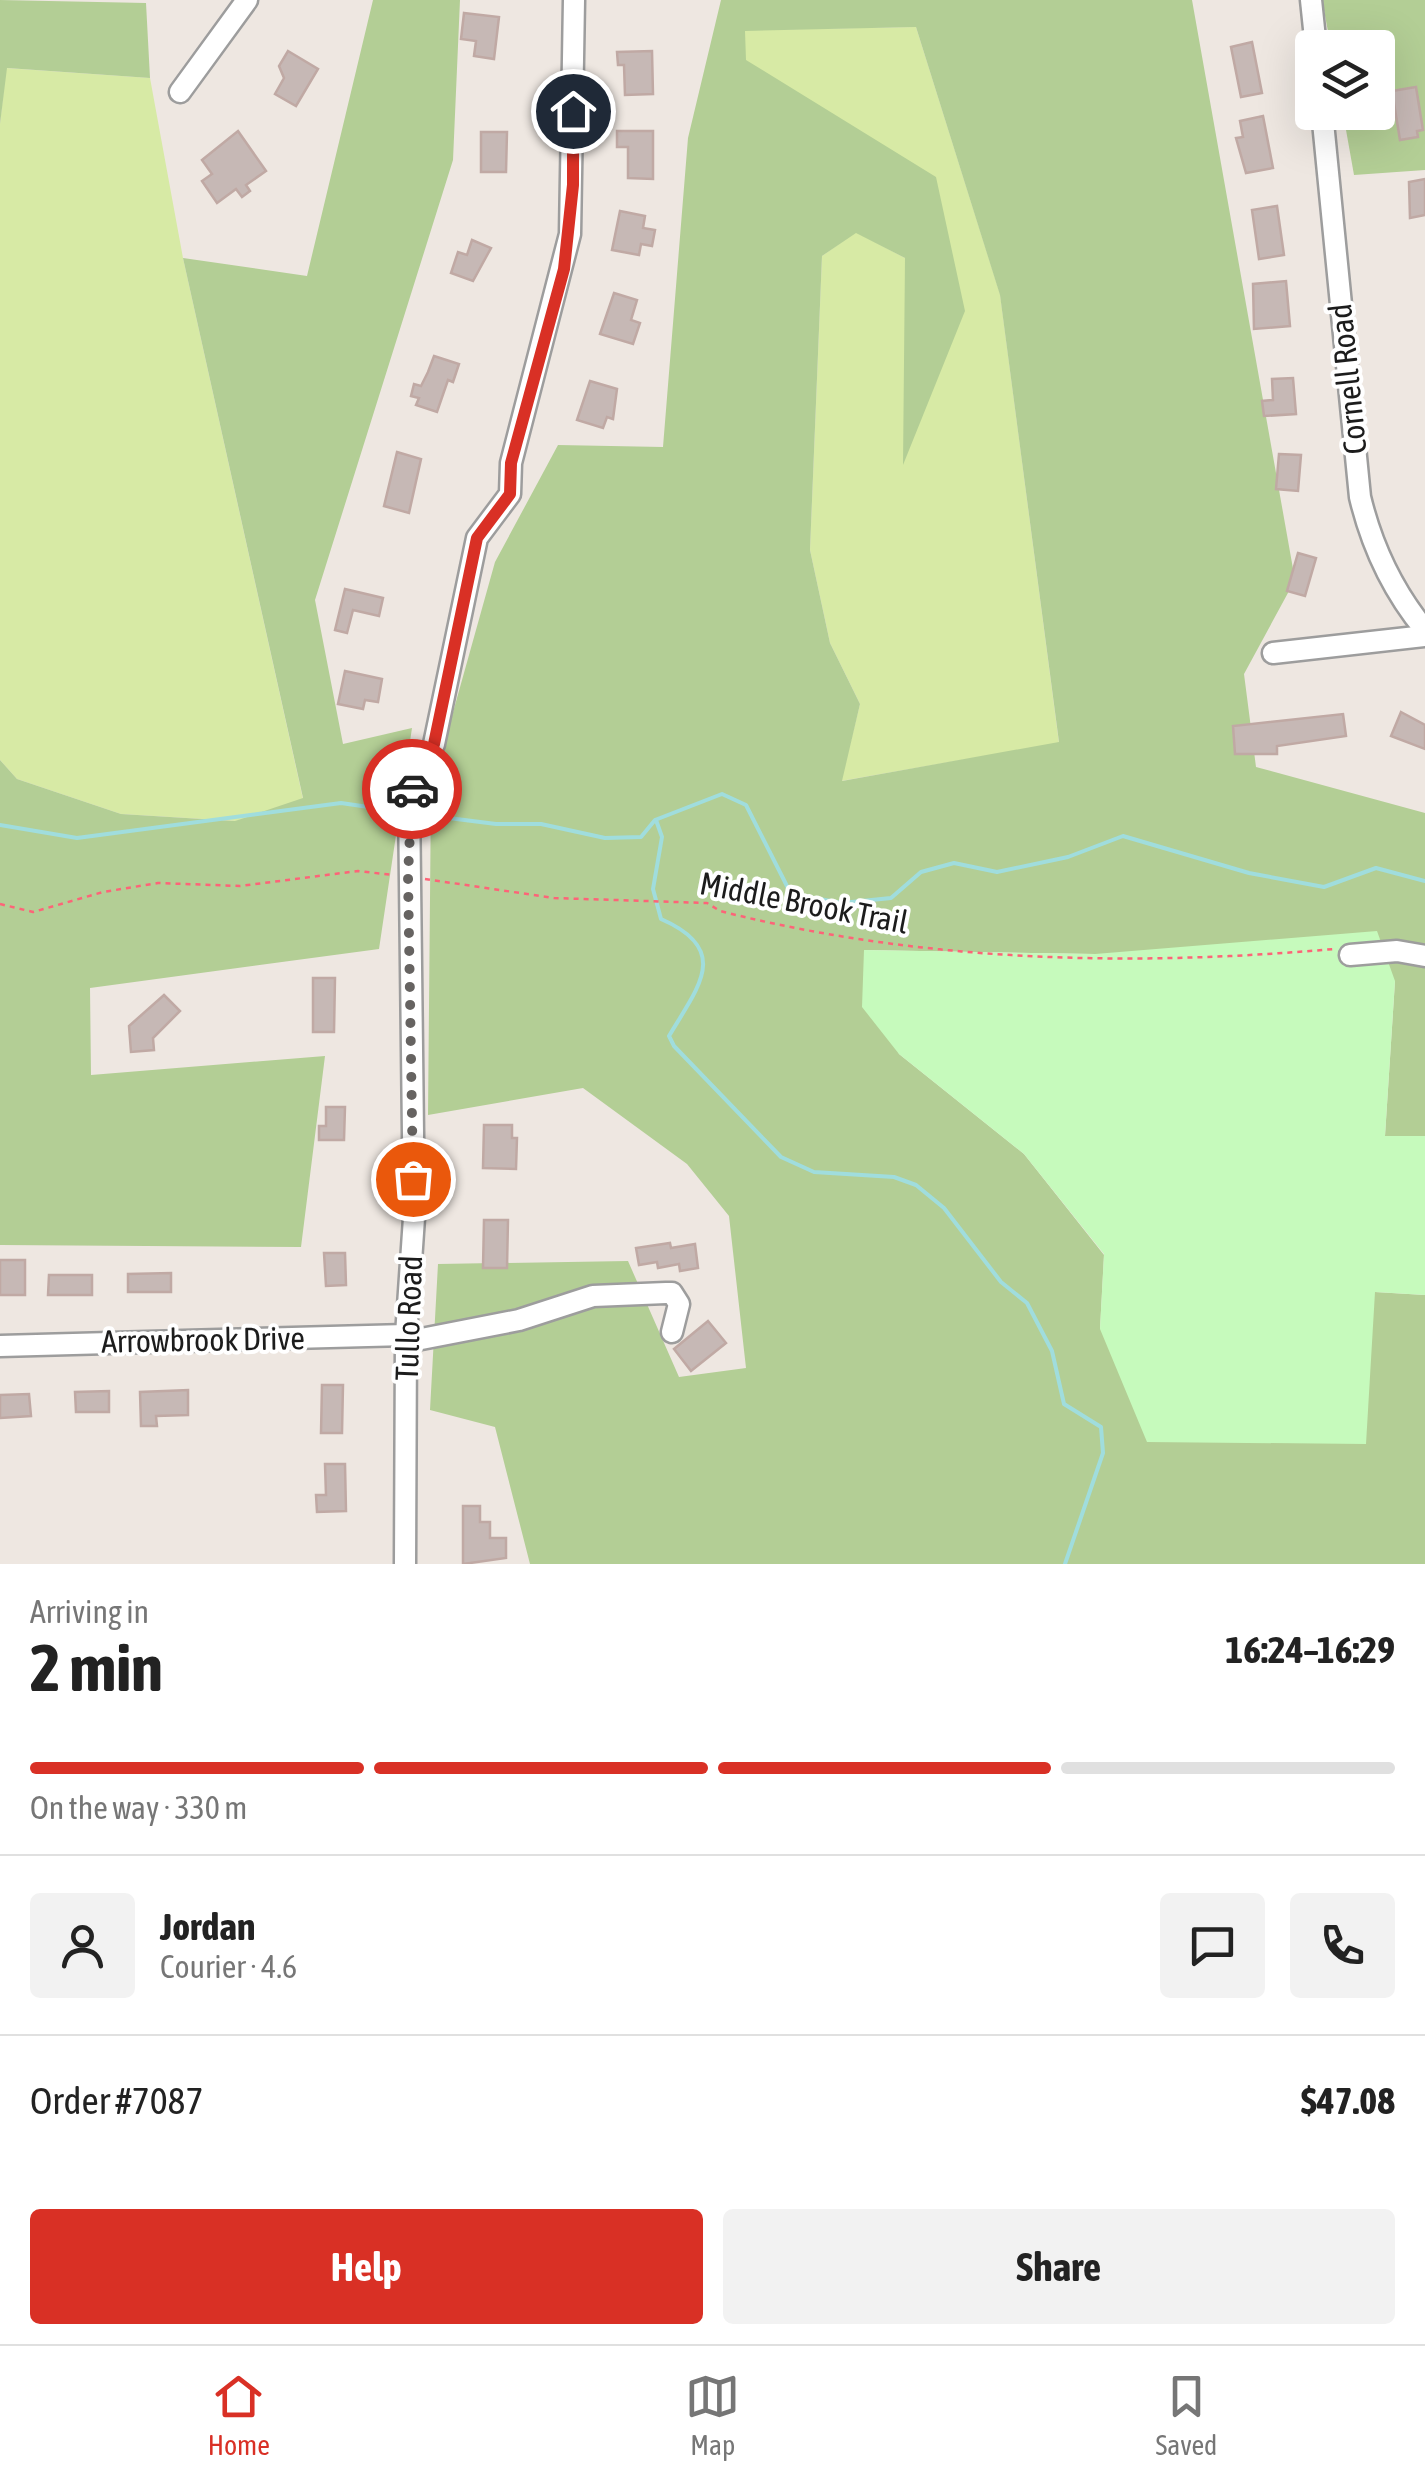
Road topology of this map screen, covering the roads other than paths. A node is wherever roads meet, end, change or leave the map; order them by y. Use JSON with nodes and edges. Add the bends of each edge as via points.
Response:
{"nodes":[{"id":1,"x":246,"y":0,"type":"edge"},
{"id":2,"x":574,"y":0,"type":"edge"},
{"id":3,"x":1311,"y":0,"type":"edge"},
{"id":4,"x":1314,"y":30,"type":"edge"},
{"id":5,"x":180,"y":92,"type":"dead end"},
{"id":6,"x":1324,"y":130,"type":"edge"},
{"id":7,"x":1425,"y":633,"type":"edge"},
{"id":8,"x":1272,"y":652,"type":"dead end"},
{"id":9,"x":1346,"y":952,"type":"road end"},
{"id":10,"x":1425,"y":956,"type":"edge"},
{"id":11,"x":672,"y":1332,"type":"dead end"},
{"id":12,"x":406,"y":1338,"type":"junction"},
{"id":13,"x":0,"y":1346,"type":"edge"},
{"id":14,"x":405,"y":1564,"type":"edge"}],
"edges":[{"from":1,"to":5,"type":"street"},
{"from":2,"to":12,"type":"street","name":"Tullo Road","via":[[564,269],[511,463],[510,494],[477,538],[434,744],[409,798],[414,1218]]},
{"from":3,"to":4,"type":"street"},
{"from":6,"to":7,"type":"street","name":"Cornell Road","via":[[1360,498],[1371,542]]},
{"from":7,"to":8,"type":"street"},
{"from":9,"to":10,"type":"street"},
{"from":11,"to":12,"type":"street","name":"Arrowbrook Drive","via":[[679,1304],[666,1293],[593,1296],[519,1320]]},
{"from":12,"to":13,"type":"street","name":"Arrowbrook Drive"},
{"from":12,"to":14,"type":"street","name":"Tullo Road"}]}
